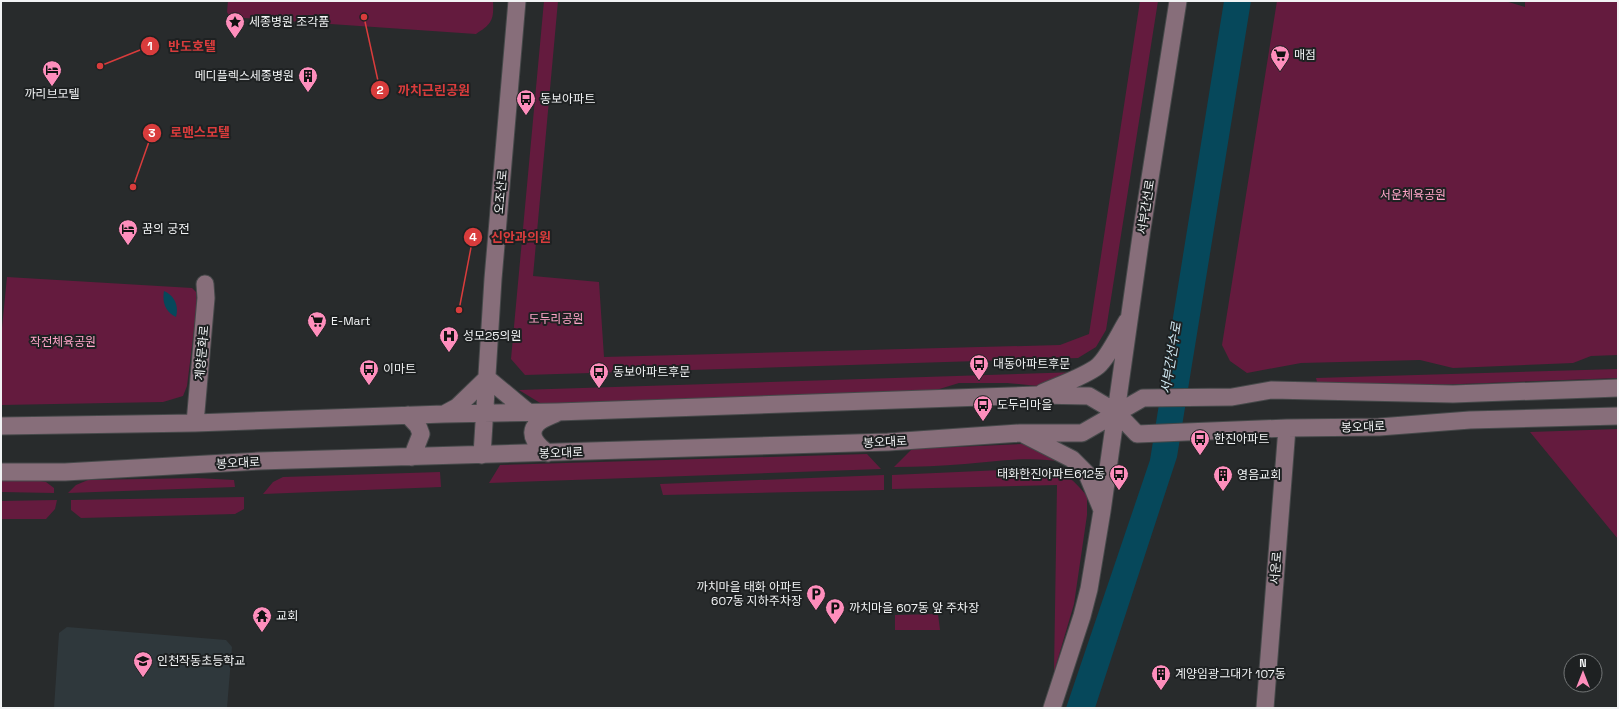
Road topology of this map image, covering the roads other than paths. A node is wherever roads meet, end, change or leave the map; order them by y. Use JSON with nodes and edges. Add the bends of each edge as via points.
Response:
{"nodes":[{"id":1,"x":517,"y":1,"type":"edge"},
{"id":2,"x":1178,"y":1,"type":"edge"},
{"id":3,"x":205,"y":284,"type":"dead end"},
{"id":4,"x":1131,"y":314,"type":"junction"},
{"id":5,"x":487,"y":378,"type":"junction"},
{"id":6,"x":1618,"y":388,"type":"edge"},
{"id":7,"x":1038,"y":395,"type":"junction"},
{"id":8,"x":528,"y":412,"type":"junction"},
{"id":9,"x":557,"y":412,"type":"junction"},
{"id":10,"x":1116,"y":412,"type":"junction"},
{"id":11,"x":485,"y":413,"type":"junction"},
{"id":12,"x":444,"y":414,"type":"junction"},
{"id":13,"x":408,"y":415,"type":"junction"},
{"id":14,"x":1618,"y":416,"type":"edge"},
{"id":15,"x":195,"y":423,"type":"junction"},
{"id":16,"x":1,"y":426,"type":"edge"},
{"id":17,"x":1287,"y":428,"type":"junction"},
{"id":18,"x":1020,"y":433,"type":"junction"},
{"id":19,"x":548,"y":453,"type":"junction"},
{"id":20,"x":482,"y":455,"type":"junction"},
{"id":21,"x":412,"y":457,"type":"junction"},
{"id":22,"x":1,"y":472,"type":"edge"},
{"id":23,"x":1102,"y":511,"type":"junction"},
{"id":24,"x":1052,"y":708,"type":"edge"},
{"id":25,"x":1265,"y":708,"type":"edge"}],
"edges":[{"from":1,"to":5,"type":"main road","name":"오조산로"},
{"from":2,"to":4,"type":"main road","name":"서부간선로"},
{"from":3,"to":15,"type":"main road","name":"계양문화로","via":[[206,298]]},
{"from":4,"to":7,"type":"main road","via":[[1098,366]]},
{"from":4,"to":10,"type":"main road","name":"서부간선로"},
{"from":5,"to":8,"type":"main road"},
{"from":5,"to":11,"type":"main road","name":"오조산로"},
{"from":5,"to":12,"type":"main road","via":[[457,407]]},
{"from":6,"to":10,"type":"main road","name":"봉오대로","via":[[1453,394],[1271,390],[1232,397],[1143,398]]},
{"from":7,"to":9,"type":"main road","name":"봉오대로"},
{"from":7,"to":10,"type":"main road","name":"봉오대로","via":[[1089,396]]},
{"from":8,"to":9,"type":"main road","name":"봉오대로"},
{"from":8,"to":11,"type":"main road","name":"봉오대로"},
{"from":9,"to":19,"type":"main road","via":[[537,424],[534,429],[534,440]]},
{"from":10,"to":17,"type":"main road","name":"봉오대로","via":[[1137,434]]},
{"from":10,"to":18,"type":"main road","name":"봉오대로","via":[[1082,433]]},
{"from":10,"to":23,"type":"main road","name":"서부간선로"},
{"from":11,"to":12,"type":"main road","name":"봉오대로"},
{"from":11,"to":20,"type":"main road","name":"오조산로"},
{"from":12,"to":13,"type":"main road","name":"봉오대로"},
{"from":13,"to":15,"type":"main road","name":"봉오대로"},
{"from":13,"to":21,"type":"main road","via":[[418,426],[421,434]]},
{"from":14,"to":17,"type":"main road","name":"봉오대로","via":[[1470,420],[1379,427]]},
{"from":15,"to":16,"type":"main road","name":"봉오대로"},
{"from":17,"to":25,"type":"main road","name":"서운로"},
{"from":18,"to":19,"type":"main road","name":"봉오대로","via":[[881,443]]},
{"from":18,"to":23,"type":"main road","via":[[1072,459],[1087,474]]},
{"from":19,"to":20,"type":"main road","name":"봉오대로"},
{"from":20,"to":21,"type":"main road","name":"봉오대로"},
{"from":21,"to":22,"type":"main road","name":"봉오대로","via":[[259,461],[65,472]]},
{"from":23,"to":24,"type":"main road","name":"서부간선로","via":[[1082,616]]}]}
